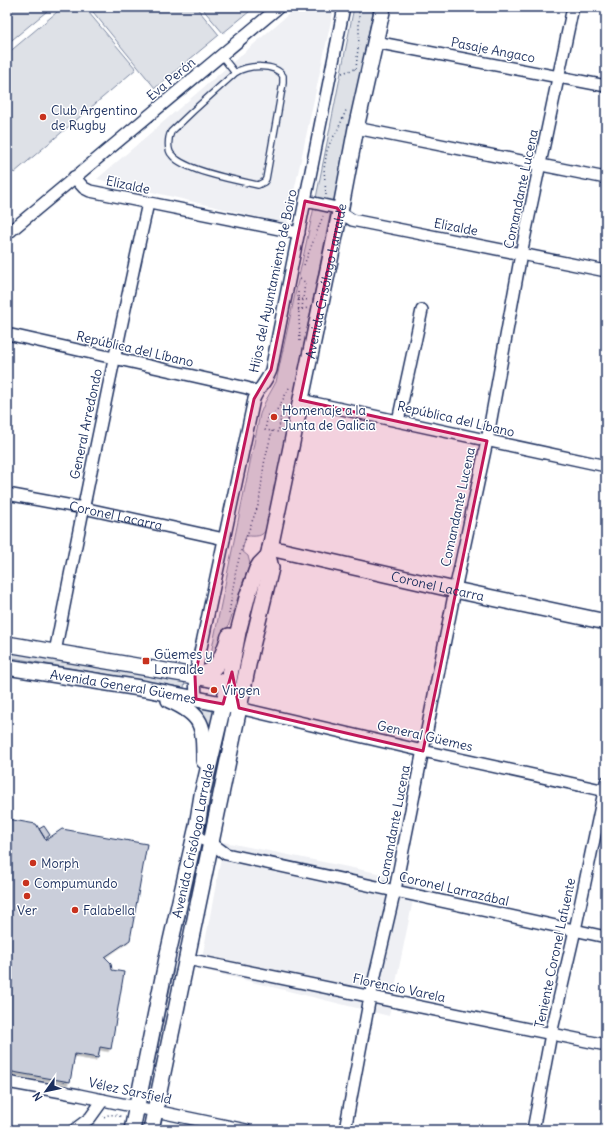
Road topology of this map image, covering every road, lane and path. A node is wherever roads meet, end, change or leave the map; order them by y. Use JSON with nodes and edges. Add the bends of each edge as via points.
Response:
{"nodes":[{"id":1,"x":344,"y":7,"type":"edge"},
{"id":2,"x":359,"y":7,"type":"edge"},
{"id":3,"x":383,"y":7,"type":"edge"},
{"id":4,"x":574,"y":7,"type":"edge"},
{"id":5,"x":274,"y":8,"type":"edge"},
{"id":6,"x":375,"y":42,"type":"junction"},
{"id":7,"x":221,"y":55,"type":"junction"},
{"id":8,"x":356,"y":69,"type":"junction"},
{"id":9,"x":235,"y":73,"type":"junction"},
{"id":10,"x":355,"y":74,"type":"dead end"},
{"id":11,"x":330,"y":76,"type":"junction"},
{"id":12,"x":559,"y":77,"type":"junction"},
{"id":13,"x":606,"y":86,"type":"edge"},
{"id":14,"x":348,"y":105,"type":"dead end"},
{"id":15,"x":356,"y":128,"type":"junction"},
{"id":16,"x":540,"y":166,"type":"junction"},
{"id":17,"x":74,"y":177,"type":"junction"},
{"id":18,"x":606,"y":178,"type":"edge"},
{"id":19,"x":305,"y":201,"type":"junction"},
{"id":20,"x":148,"y":203,"type":"junction"},
{"id":21,"x":333,"y":209,"type":"junction"},
{"id":22,"x":299,"y":233,"type":"junction"},
{"id":23,"x":7,"y":234,"type":"edge"},
{"id":24,"x":522,"y":254,"type":"junction"},
{"id":25,"x":302,"y":270,"type":"dead end"},
{"id":26,"x":606,"y":271,"type":"edge"},
{"id":27,"x":301,"y":274,"type":"dead end"},
{"id":28,"x":300,"y":279,"type":"junction"},
{"id":29,"x":299,"y":283,"type":"dead end"},
{"id":30,"x":298,"y":290,"type":"dead end"},
{"id":31,"x":298,"y":299,"type":"junction"},
{"id":32,"x":302,"y":299,"type":"junction"},
{"id":33,"x":302,"y":309,"type":"junction"},
{"id":34,"x":298,"y":310,"type":"junction"},
{"id":35,"x":422,"y":310,"type":"dead end"},
{"id":36,"x":7,"y":334,"type":"edge"},
{"id":37,"x":299,"y":348,"type":"dead end"},
{"id":38,"x":114,"y":358,"type":"junction"},
{"id":39,"x":292,"y":384,"type":"dead end"},
{"id":40,"x":257,"y":392,"type":"junction"},
{"id":41,"x":300,"y":400,"type":"junction"},
{"id":42,"x":272,"y":416,"type":"junction"},
{"id":43,"x":398,"y":420,"type":"junction"},
{"id":44,"x":272,"y":431,"type":"junction"},
{"id":45,"x":487,"y":441,"type":"junction"},
{"id":46,"x":606,"y":466,"type":"edge"},
{"id":47,"x":7,"y":494,"type":"edge"},
{"id":48,"x":83,"y":508,"type":"junction"},
{"id":49,"x":224,"y":539,"type":"junction"},
{"id":50,"x":269,"y":552,"type":"junction"},
{"id":51,"x":455,"y":590,"type":"junction"},
{"id":52,"x":248,"y":594,"type":"junction"},
{"id":53,"x":229,"y":616,"type":"dead end"},
{"id":54,"x":606,"y":622,"type":"edge"},
{"id":55,"x":7,"y":644,"type":"edge"},
{"id":56,"x":56,"y":652,"type":"junction"},
{"id":57,"x":7,"y":667,"type":"edge"},
{"id":58,"x":195,"y":676,"type":"junction"},
{"id":59,"x":228,"y":685,"type":"junction"},
{"id":60,"x":146,"y":690,"type":"junction"},
{"id":61,"x":196,"y":699,"type":"junction"},
{"id":62,"x":223,"y":704,"type":"junction"},
{"id":63,"x":238,"y":708,"type":"junction"},
{"id":64,"x":423,"y":750,"type":"junction"},
{"id":65,"x":605,"y":788,"type":"edge"},
{"id":66,"x":202,"y":795,"type":"junction"},
{"id":67,"x":193,"y":840,"type":"junction"},
{"id":68,"x":210,"y":848,"type":"junction"},
{"id":69,"x":395,"y":890,"type":"junction"},
{"id":70,"x":575,"y":930,"type":"junction"},
{"id":71,"x":606,"y":937,"type":"edge"},
{"id":72,"x":187,"y":959,"type":"junction"},
{"id":73,"x":370,"y":997,"type":"junction"},
{"id":74,"x":551,"y":1034,"type":"junction"},
{"id":75,"x":606,"y":1045,"type":"edge"},
{"id":76,"x":7,"y":1082,"type":"edge"},
{"id":77,"x":103,"y":1100,"type":"junction"},
{"id":78,"x":136,"y":1107,"type":"junction"},
{"id":79,"x":154,"y":1111,"type":"junction"},
{"id":80,"x":74,"y":1130,"type":"edge"},
{"id":81,"x":132,"y":1130,"type":"edge"},
{"id":82,"x":150,"y":1130,"type":"edge"},
{"id":83,"x":246,"y":1130,"type":"edge"},
{"id":84,"x":345,"y":1130,"type":"edge"},
{"id":85,"x":533,"y":1130,"type":"edge"}],
"edges":[{"from":1,"to":11,"type":"street","name":"Hijos del Ayuntamiento de Boiro"},
{"from":2,"to":8,"type":"path"},
{"from":3,"to":6,"type":"main road","name":"Avenida Crisólogo Larralde"},
{"from":4,"to":12,"type":"street","name":"Comandante Lucena"},
{"from":5,"to":7,"type":"street","name":"Eva Perón"},
{"from":6,"to":12,"type":"street","name":"Pasaje Angaco"},
{"from":6,"to":15,"type":"main road","name":"Avenida Crisólogo Larralde"},
{"from":7,"to":9,"type":"lane"},
{"from":7,"to":17,"type":"street","name":"Eva Perón"},
{"from":8,"to":10,"type":"path"},
{"from":8,"to":11,"type":"path"},
{"from":9,"to":9,"type":"lane","via":[[172,132],[169,150],[175,159],[206,173],[258,185],[266,179],[283,76],[278,71],[258,66],[241,69]]},
{"from":11,"to":19,"type":"street","name":"Hijos del Ayuntamiento de Boiro"},
{"from":12,"to":13,"type":"street","name":"Pasaje Angaco"},
{"from":12,"to":16,"type":"street","name":"Comandante Lucena"},
{"from":14,"to":21,"type":"path","via":[[325,160],[324,178]]},
{"from":15,"to":16,"type":"street"},
{"from":15,"to":21,"type":"main road","name":"Avenida Crisólogo Larralde"},
{"from":16,"to":18,"type":"street"},
{"from":16,"to":24,"type":"street","name":"Comandante Lucena"},
{"from":17,"to":20,"type":"street","name":"Elizalde","via":[[90,191]]},
{"from":17,"to":23,"type":"street","name":"Eva Perón"},
{"from":19,"to":21,"type":"street","name":"Elizalde"},
{"from":19,"to":22,"type":"street","name":"Hijos del Ayuntamiento de Boiro"},
{"from":20,"to":22,"type":"street","name":"Elizalde"},
{"from":20,"to":38,"type":"street","name":"General Arredondo"},
{"from":21,"to":24,"type":"street","name":"Elizalde","via":[[352,220]]},
{"from":21,"to":25,"type":"path"},
{"from":21,"to":41,"type":"main road","name":"Avenida Crisólogo Larralde"},
{"from":22,"to":40,"type":"street","name":"Hijos del Ayuntamiento de Boiro","via":[[271,370]]},
{"from":24,"to":26,"type":"street","name":"Elizalde"},
{"from":24,"to":45,"type":"street","name":"Comandante Lucena"},
{"from":27,"to":28,"type":"path"},
{"from":28,"to":29,"type":"path"},
{"from":28,"to":32,"type":"path","via":[[305,282]]},
{"from":30,"to":31,"type":"path"},
{"from":31,"to":32,"type":"path"},
{"from":31,"to":34,"type":"path"},
{"from":32,"to":33,"type":"path"},
{"from":32,"to":33,"type":"path","via":[[309,299],[308,308]]},
{"from":33,"to":34,"type":"path"},
{"from":34,"to":37,"type":"path"},
{"from":35,"to":43,"type":"street"},
{"from":36,"to":38,"type":"street","name":"República del Líbano"},
{"from":38,"to":40,"type":"street","name":"República del Líbano"},
{"from":38,"to":48,"type":"street","name":"General Arredondo"},
{"from":39,"to":42,"type":"path"},
{"from":40,"to":49,"type":"street","name":"Hijos del Ayuntamiento de Boiro"},
{"from":41,"to":43,"type":"street","name":"República del Líbano"},
{"from":41,"to":50,"type":"main road","name":"Avenida Crisólogo Larralde"},
{"from":42,"to":44,"type":"path","via":[[268,415],[265,430]]},
{"from":42,"to":44,"type":"path","via":[[281,418],[278,432]]},
{"from":43,"to":45,"type":"street","name":"República del Líbano"},
{"from":44,"to":53,"type":"path","via":[[264,464],[259,503],[241,550]]},
{"from":45,"to":46,"type":"street","name":"República del Líbano"},
{"from":45,"to":51,"type":"street","name":"Comandante Lucena"},
{"from":47,"to":48,"type":"street","name":"Coronel Lacarra"},
{"from":48,"to":49,"type":"street","name":"Coronel Lacarra"},
{"from":48,"to":56,"type":"street","name":"General Arredondo"},
{"from":49,"to":58,"type":"street","name":"Hijos del Ayuntamiento de Boiro"},
{"from":50,"to":51,"type":"main road","name":"Coronel Lacarra"},
{"from":50,"to":52,"type":"main road","name":"Avenida Crisólogo Larralde","via":[[256,569]]},
{"from":50,"to":63,"type":"main road","name":"Avenida Crisólogo Larralde","via":[[271,568]]},
{"from":51,"to":54,"type":"main road","name":"Coronel Lacarra"},
{"from":51,"to":64,"type":"street","name":"Comandante Lucena"},
{"from":52,"to":58,"type":"main road","via":[[237,612],[222,659],[211,670]]},
{"from":52,"to":59,"type":"main road","name":"Avenida Crisólogo Larralde"},
{"from":55,"to":56,"type":"main road","name":"Avenida General Güemes"},
{"from":56,"to":58,"type":"main road","name":"Avenida General Güemes"},
{"from":57,"to":60,"type":"main road","name":"Avenida General Güemes"},
{"from":58,"to":59,"type":"main road","name":"Avenida General Güemes"},
{"from":58,"to":61,"type":"street","name":"Hijos del Ayuntamiento de Boiro"},
{"from":59,"to":62,"type":"main road","name":"Avenida Crisólogo Larralde"},
{"from":59,"to":63,"type":"main road","via":[[236,694]]},
{"from":60,"to":61,"type":"main road","name":"Avenida General Güemes"},
{"from":60,"to":66,"type":"main road","via":[[183,706],[196,716],[201,724],[204,750]]},
{"from":61,"to":62,"type":"main road","name":"Avenida General Güemes"},
{"from":62,"to":63,"type":"main road","name":"Avenida General Güemes"},
{"from":62,"to":66,"type":"main road","name":"Avenida Crisólogo Larralde"},
{"from":63,"to":64,"type":"street","name":"General Güemes"},
{"from":63,"to":68,"type":"main road","name":"Avenida Crisólogo Larralde"},
{"from":64,"to":65,"type":"street","name":"General Güemes"},
{"from":64,"to":69,"type":"street","name":"Comandante Lucena"},
{"from":65,"to":70,"type":"street","name":"Teniente Coronel Lafuente"},
{"from":66,"to":67,"type":"main road","name":"Avenida Crisólogo Larralde"},
{"from":67,"to":68,"type":"street","name":"Coronel Larrazábal"},
{"from":67,"to":78,"type":"main road","name":"Avenida Crisólogo Larralde"},
{"from":68,"to":69,"type":"street","name":"Coronel Larrazábal","via":[[226,854]]},
{"from":68,"to":72,"type":"main road","name":"Avenida Crisólogo Larralde"},
{"from":69,"to":70,"type":"street","name":"Coronel Larrazábal"},
{"from":69,"to":73,"type":"street","name":"Comandante Lucena"},
{"from":70,"to":71,"type":"street","name":"Coronel Larrazábal"},
{"from":70,"to":74,"type":"street","name":"Teniente Coronel Lafuente"},
{"from":72,"to":73,"type":"street","name":"Florencio Varela"},
{"from":72,"to":79,"type":"main road","name":"Avenida Crisólogo Larralde"},
{"from":73,"to":74,"type":"street","name":"Florencio Varela"},
{"from":73,"to":84,"type":"street","name":"Comandante Lucena"},
{"from":74,"to":75,"type":"street","name":"Florencio Varela"},
{"from":74,"to":85,"type":"street","name":"Teniente Coronel Lafuente"},
{"from":76,"to":77,"type":"street","name":"Vélez Sarsfield"},
{"from":77,"to":78,"type":"street","name":"Vélez Sarsfield"},
{"from":77,"to":80,"type":"street","via":[[90,1118]]},
{"from":78,"to":79,"type":"street","name":"Vélez Sarsfield"},
{"from":78,"to":81,"type":"main road","name":"Avenida Crisólogo Larralde"},
{"from":79,"to":82,"type":"main road","name":"Avenida Crisólogo Larralde"},
{"from":79,"to":83,"type":"street","name":"Vélez Sarsfield"}]}
